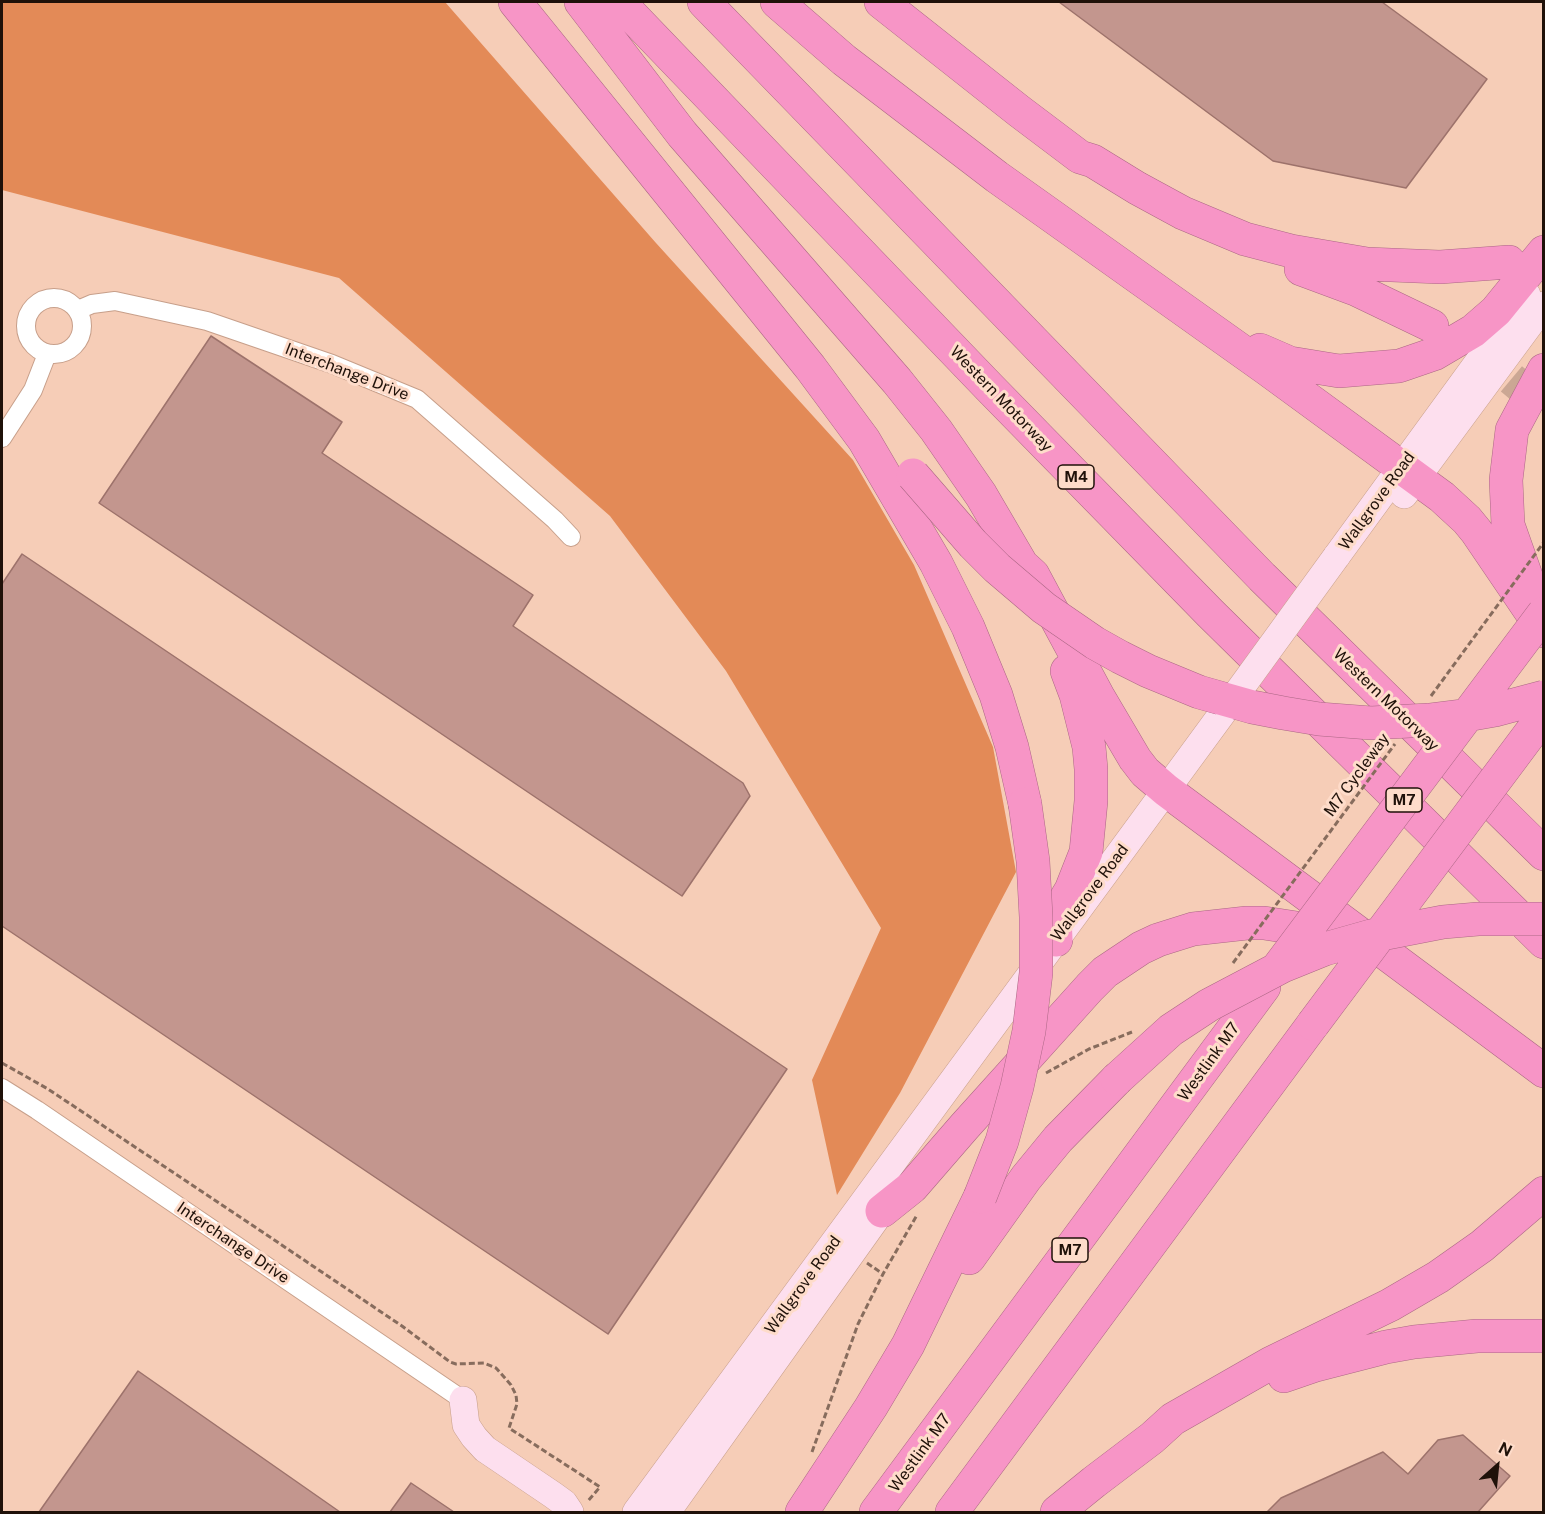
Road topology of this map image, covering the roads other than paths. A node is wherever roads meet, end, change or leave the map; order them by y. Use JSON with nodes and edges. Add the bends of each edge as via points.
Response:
{"nodes":[{"id":1,"x":515,"y":2,"type":"edge"},
{"id":2,"x":534,"y":2,"type":"edge"},
{"id":3,"x":581,"y":2,"type":"edge"},
{"id":4,"x":619,"y":2,"type":"edge"},
{"id":5,"x":704,"y":2,"type":"edge"},
{"id":6,"x":777,"y":2,"type":"edge"},
{"id":7,"x":881,"y":2,"type":"edge"},
{"id":8,"x":1080,"y":157,"type":"junction"},
{"id":9,"x":1544,"y":252,"type":"edge"},
{"id":10,"x":1509,"y":262,"type":"dead end"},
{"id":11,"x":1544,"y":273,"type":"edge"},
{"id":12,"x":1544,"y":305,"type":"edge"},
{"id":13,"x":78,"y":310,"type":"junction"},
{"id":14,"x":1432,"y":326,"type":"dead end"},
{"id":15,"x":1236,"y":347,"type":"junction"},
{"id":16,"x":46,"y":354,"type":"junction"},
{"id":17,"x":1544,"y":370,"type":"edge"},
{"id":18,"x":2,"y":438,"type":"edge"},
{"id":19,"x":1409,"y":473,"type":"junction"},
{"id":20,"x":571,"y":537,"type":"dead end"},
{"id":21,"x":1022,"y":565,"type":"junction"},
{"id":22,"x":1544,"y":613,"type":"edge"},
{"id":23,"x":1544,"y":631,"type":"edge"},
{"id":24,"x":1544,"y":698,"type":"edge"},
{"id":25,"x":1544,"y":715,"type":"edge"},
{"id":26,"x":1173,"y":796,"type":"junction"},
{"id":27,"x":1544,"y":854,"type":"edge"},
{"id":28,"x":1544,"y":919,"type":"edge"},
{"id":29,"x":1056,"y":940,"type":"junction"},
{"id":30,"x":1544,"y":942,"type":"edge"},
{"id":31,"x":1389,"y":955,"type":"junction"},
{"id":32,"x":1544,"y":1071,"type":"edge"},
{"id":33,"x":2,"y":1088,"type":"edge"},
{"id":34,"x":1544,"y":1193,"type":"edge"},
{"id":35,"x":882,"y":1211,"type":"junction"},
{"id":36,"x":1544,"y":1336,"type":"edge"},
{"id":37,"x":908,"y":1345,"type":"junction"},
{"id":38,"x":463,"y":1401,"type":"joint"},
{"id":39,"x":1152,"y":1438,"type":"junction"},
{"id":40,"x":577,"y":1509,"type":"edge"},
{"id":41,"x":636,"y":1512,"type":"edge"},
{"id":42,"x":667,"y":1512,"type":"edge"},
{"id":43,"x":802,"y":1512,"type":"edge"},
{"id":44,"x":876,"y":1512,"type":"edge"},
{"id":45,"x":952,"y":1512,"type":"edge"},
{"id":46,"x":1058,"y":1512,"type":"edge"}],
"edges":[{"from":1,"to":37,"type":"highway","bridge":true,"via":[[810,367],[864,440],[936,563],[968,627],[1012,747],[1025,804],[1036,887],[1029,1031],[1002,1141],[980,1197]]},
{"from":2,"to":24,"type":"highway","bridge":true,"via":[[913,476],[973,544],[1044,608],[1095,643],[1148,671],[1199,692],[1283,713],[1371,723],[1429,720],[1461,717]]},
{"from":3,"to":21,"type":"highway","via":[[682,134],[920,409],[981,495]]},
{"from":4,"to":30,"type":"highway","name":"Western Motorway","number":"M4","via":[[1210,613]]},
{"from":5,"to":27,"type":"highway","name":"Western Motorway","via":[[1262,577]]},
{"from":6,"to":15,"type":"highway","via":[[917,118]]},
{"from":7,"to":8,"type":"highway"},
{"from":8,"to":10,"type":"highway","via":[[1183,213],[1245,239],[1291,251],[1404,267]]},
{"from":8,"to":14,"type":"highway","via":[[1087,168],[1180,222],[1355,289]]},
{"from":9,"to":15,"type":"highway","via":[[1496,311],[1473,331],[1434,354],[1399,366],[1321,369],[1290,363],[1255,347]]},
{"from":11,"to":19,"type":"main road","name":"Wallgrove Road"},
{"from":12,"to":19,"type":"main road","name":"Wallgrove Road"},
{"from":13,"to":16,"type":"street","via":[[83,325],[80,339],[69,351]]},
{"from":13,"to":16,"type":"street","via":[[58,298],[43,300],[31,309],[26,332],[33,346]]},
{"from":13,"to":20,"type":"street","name":"Interchange Drive","via":[[115,301],[207,321],[332,364],[417,399]]},
{"from":15,"to":19,"type":"highway"},
{"from":16,"to":18,"type":"street","via":[[33,390]]},
{"from":17,"to":22,"type":"highway","via":[[1512,430],[1506,480],[1508,525],[1528,586]]},
{"from":19,"to":23,"type":"highway","via":[[1467,520]]},
{"from":19,"to":26,"type":"main road","name":"Wallgrove Road","bridge":true},
{"from":21,"to":26,"type":"highway","via":[[1033,575],[1135,759]]},
{"from":21,"to":29,"type":"highway","via":[[1022,577],[1076,695],[1091,769],[1086,852],[1055,917]]},
{"from":22,"to":44,"type":"highway","name":"Westlink M7","number":"M7","bridge":true},
{"from":25,"to":45,"type":"highway","bridge":true},
{"from":26,"to":29,"type":"main road","name":"Wallgrove Road"},
{"from":26,"to":31,"type":"highway"},
{"from":26,"to":35,"type":"main road","name":"Wallgrove Road"},
{"from":28,"to":37,"type":"highway","bridge":true,"via":[[1443,922],[1371,936],[1275,970],[1171,1030],[1058,1139]]},
{"from":29,"to":41,"type":"main road","name":"Wallgrove Road"},
{"from":31,"to":32,"type":"highway"},
{"from":31,"to":35,"type":"highway","via":[[1361,951],[1303,929],[1246,923],[1193,929],[1141,948],[1090,987],[912,1187]]},
{"from":33,"to":38,"type":"street","name":"Interchange Drive"},
{"from":34,"to":39,"type":"highway","via":[[1482,1246],[1438,1277],[1173,1419]]},
{"from":35,"to":42,"type":"main road","name":"Wallgrove Road"},
{"from":36,"to":39,"type":"highway","via":[[1477,1336],[1414,1342],[1316,1365],[1233,1398]]},
{"from":37,"to":43,"type":"highway"},
{"from":38,"to":40,"type":"main road","via":[[466,1425],[485,1449]]},
{"from":39,"to":46,"type":"highway"}]}
